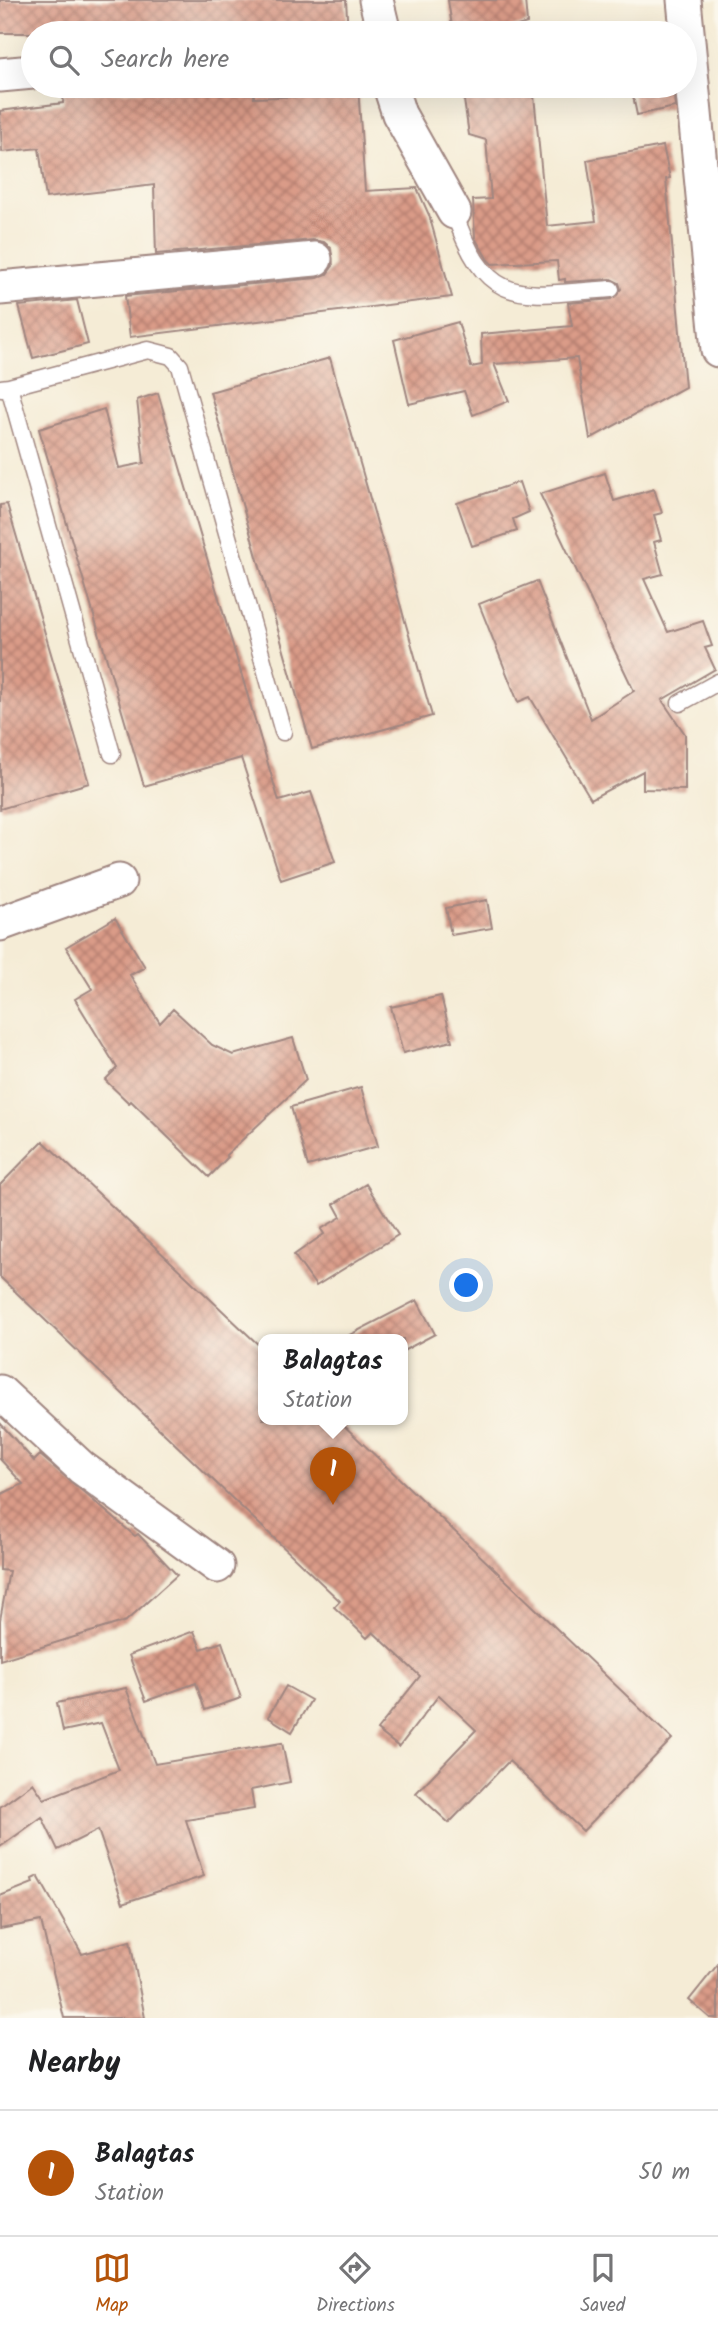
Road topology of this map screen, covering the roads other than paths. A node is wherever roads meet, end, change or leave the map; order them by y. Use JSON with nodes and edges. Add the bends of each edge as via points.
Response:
{"nodes":[{"id":1,"x":376,"y":0,"type":"edge"},
{"id":2,"x":684,"y":0,"type":"edge"},
{"id":3,"x":381,"y":21,"type":"edge"},
{"id":4,"x":686,"y":21,"type":"edge"},
{"id":5,"x":21,"y":73,"type":"edge"},
{"id":6,"x":0,"y":75,"type":"edge"},
{"id":7,"x":394,"y":98,"type":"edge"},
{"id":8,"x":694,"y":98,"type":"edge"},
{"id":9,"x":454,"y":212,"type":"joint"},
{"id":10,"x":315,"y":259,"type":"dead end"},
{"id":11,"x":0,"y":288,"type":"edge"},
{"id":12,"x":611,"y":289,"type":"dead end"},
{"id":13,"x":718,"y":350,"type":"edge"},
{"id":14,"x":5,"y":388,"type":"edge"},
{"id":15,"x":718,"y":682,"type":"edge"},
{"id":16,"x":680,"y":703,"type":"dead end"},
{"id":17,"x":283,"y":732,"type":"dead end"},
{"id":18,"x":112,"y":754,"type":"dead end"},
{"id":19,"x":119,"y":881,"type":"dead end"},
{"id":20,"x":0,"y":925,"type":"edge"},
{"id":21,"x":0,"y":1392,"type":"edge"},
{"id":22,"x":217,"y":1566,"type":"dead end"}],
"edges":[{"from":1,"to":3,"type":"street"},
{"from":2,"to":4,"type":"street"},
{"from":5,"to":6,"type":"street"},
{"from":7,"to":9,"type":"street"},
{"from":8,"to":13,"type":"street"},
{"from":9,"to":12,"type":"lane","via":[[479,269],[496,282],[523,295]]},
{"from":10,"to":11,"type":"street"},
{"from":14,"to":17,"type":"lane","via":[[148,350],[171,356],[180,366]]},
{"from":14,"to":18,"type":"lane"},
{"from":15,"to":16,"type":"lane"},
{"from":19,"to":20,"type":"street"},
{"from":21,"to":22,"type":"street","via":[[82,1468]]}]}
